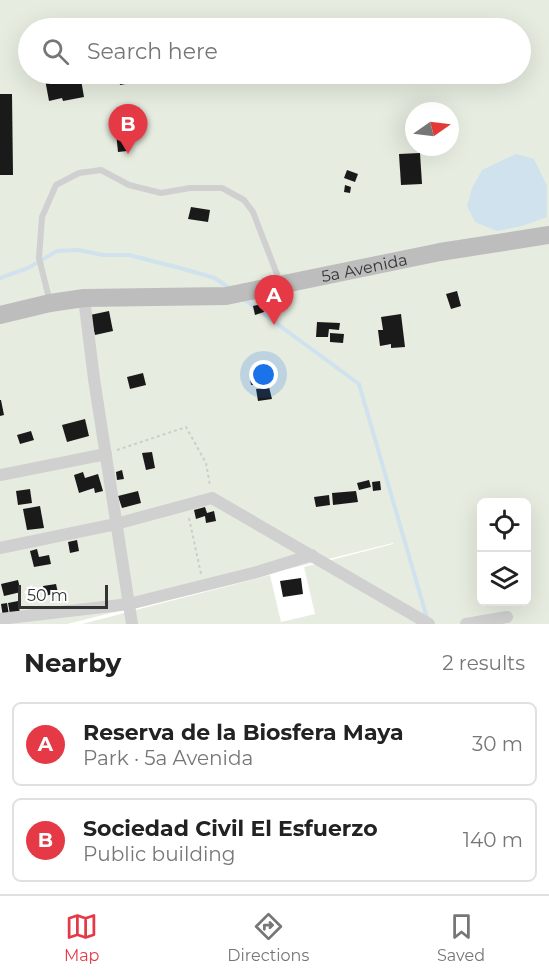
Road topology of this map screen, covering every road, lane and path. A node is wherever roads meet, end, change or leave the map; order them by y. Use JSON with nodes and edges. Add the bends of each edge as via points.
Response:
{"nodes":[{"id":1,"x":549,"y":235,"type":"edge"},
{"id":2,"x":281,"y":285,"type":"junction"},
{"id":3,"x":84,"y":298,"type":"junction"},
{"id":4,"x":50,"y":303,"type":"junction"},
{"id":5,"x":0,"y":315,"type":"edge"},
{"id":6,"x":106,"y":454,"type":"junction"},
{"id":7,"x":0,"y":475,"type":"edge"},
{"id":8,"x":212,"y":498,"type":"junction"},
{"id":9,"x":186,"y":505,"type":"junction"},
{"id":10,"x":116,"y":524,"type":"junction"},
{"id":11,"x":0,"y":548,"type":"edge"},
{"id":12,"x":312,"y":555,"type":"junction"},
{"id":13,"x":204,"y":585,"type":"junction"},
{"id":14,"x":129,"y":604,"type":"junction"},
{"id":15,"x":507,"y":617,"type":"dead end"},
{"id":16,"x":0,"y":622,"type":"edge"},
{"id":17,"x":132,"y":624,"type":"edge"},
{"id":18,"x":429,"y":624,"type":"edge"},
{"id":19,"x":465,"y":624,"type":"edge"}],
"edges":[{"from":1,"to":2,"type":"street","name":"5a Avenida","via":[[440,252]]},
{"from":2,"to":3,"type":"street","name":"5a Avenida","via":[[226,296]]},
{"from":2,"to":4,"type":"lane","via":[[253,212],[244,200],[222,188],[161,193],[129,185],[101,170],[78,173],[56,185],[42,217],[39,258]]},
{"from":3,"to":4,"type":"street","name":"5a Avenida"},
{"from":3,"to":6,"type":"street"},
{"from":4,"to":5,"type":"street","name":"5a Avenida"},
{"from":6,"to":7,"type":"street"},
{"from":6,"to":8,"type":"path","via":[[186,427],[206,463]]},
{"from":6,"to":10,"type":"street"},
{"from":8,"to":9,"type":"street"},
{"from":8,"to":12,"type":"street"},
{"from":9,"to":10,"type":"street"},
{"from":9,"to":13,"type":"path"},
{"from":10,"to":11,"type":"street"},
{"from":10,"to":14,"type":"street"},
{"from":12,"to":13,"type":"street"},
{"from":12,"to":18,"type":"street"},
{"from":13,"to":14,"type":"street"},
{"from":14,"to":16,"type":"street"},
{"from":14,"to":17,"type":"street"},
{"from":15,"to":19,"type":"street"}]}
